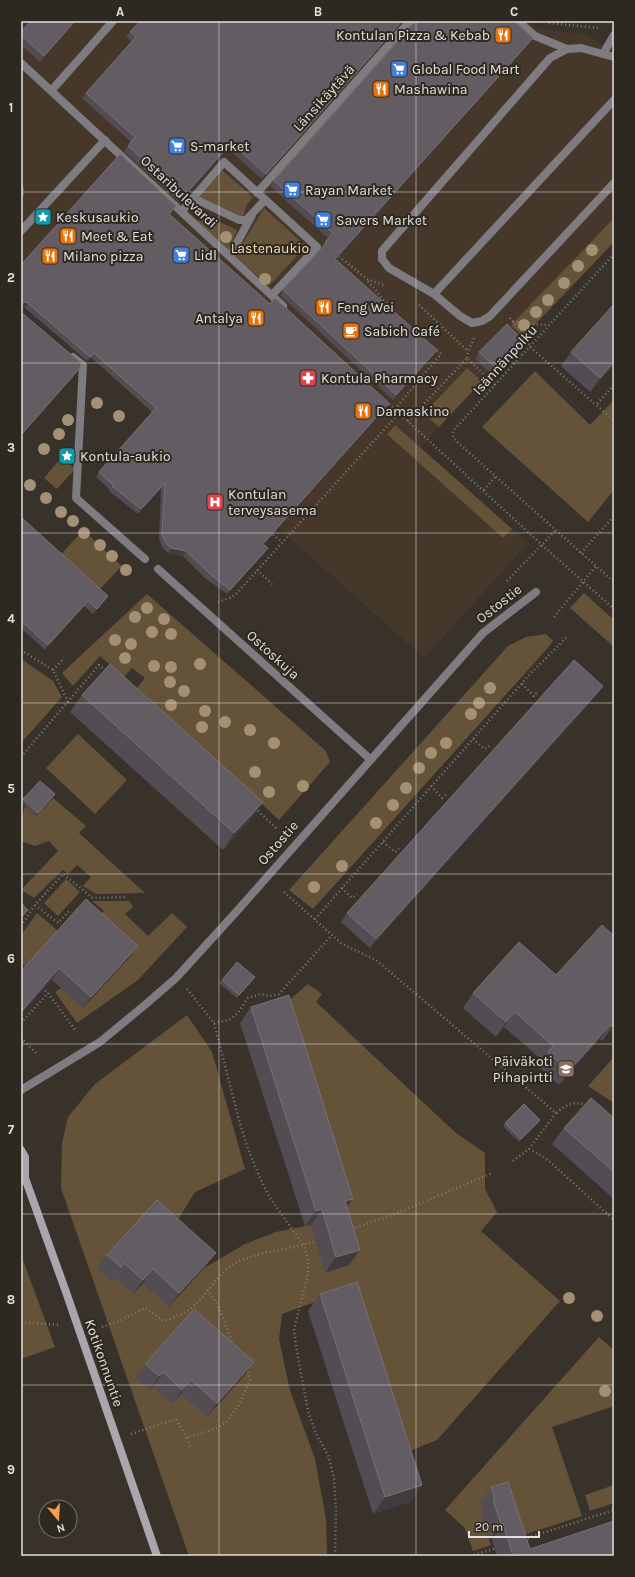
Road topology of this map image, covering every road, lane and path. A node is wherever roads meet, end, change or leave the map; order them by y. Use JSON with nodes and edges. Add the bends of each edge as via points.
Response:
{"nodes":[{"id":1,"x":112,"y":21,"type":"edge"},
{"id":2,"x":410,"y":21,"type":"edge"},
{"id":3,"x":518,"y":21,"type":"edge"},
{"id":4,"x":546,"y":23,"type":"dead end"},
{"id":5,"x":566,"y":23,"type":"edge"},
{"id":6,"x":605,"y":28,"type":"dead end"},
{"id":7,"x":614,"y":35,"type":"edge"},
{"id":8,"x":567,"y":49,"type":"junction"},
{"id":9,"x":603,"y":54,"type":"junction"},
{"id":10,"x":614,"y":57,"type":"edge"},
{"id":11,"x":23,"y":68,"type":"edge"},
{"id":12,"x":51,"y":91,"type":"junction"},
{"id":13,"x":614,"y":100,"type":"edge"},
{"id":14,"x":105,"y":140,"type":"junction"},
{"id":15,"x":614,"y":183,"type":"edge"},
{"id":16,"x":257,"y":193,"type":"junction"},
{"id":17,"x":193,"y":198,"type":"junction"},
{"id":18,"x":265,"y":200,"type":"junction"},
{"id":19,"x":182,"y":211,"type":"junction"},
{"id":20,"x":252,"y":214,"type":"junction"},
{"id":21,"x":21,"y":231,"type":"edge"},
{"id":22,"x":320,"y":246,"type":"junction"},
{"id":23,"x":614,"y":254,"type":"edge"},
{"id":24,"x":230,"y":256,"type":"junction"},
{"id":25,"x":367,"y":279,"type":"junction"},
{"id":26,"x":389,"y":287,"type":"dead end"},
{"id":27,"x":434,"y":294,"type":"junction"},
{"id":28,"x":272,"y":296,"type":"junction"},
{"id":29,"x":415,"y":302,"type":"dead end"},
{"id":30,"x":498,"y":307,"type":"junction"},
{"id":31,"x":394,"y":311,"type":"edge"},
{"id":32,"x":290,"y":312,"type":"edge"},
{"id":33,"x":513,"y":321,"type":"junction"},
{"id":34,"x":550,"y":325,"type":"junction"},
{"id":35,"x":530,"y":347,"type":"junction"},
{"id":36,"x":435,"y":349,"type":"edge"},
{"id":37,"x":66,"y":351,"type":"edge"},
{"id":38,"x":468,"y":351,"type":"dead end"},
{"id":39,"x":495,"y":385,"type":"junction"},
{"id":40,"x":614,"y":385,"type":"edge"},
{"id":41,"x":389,"y":404,"type":"edge"},
{"id":42,"x":596,"y":405,"type":"junction"},
{"id":43,"x":395,"y":409,"type":"junction"},
{"id":44,"x":399,"y":413,"type":"junction"},
{"id":45,"x":614,"y":420,"type":"edge"},
{"id":46,"x":408,"y":421,"type":"junction"},
{"id":47,"x":363,"y":453,"type":"junction"},
{"id":48,"x":367,"y":456,"type":"dead end"},
{"id":49,"x":495,"y":477,"type":"junction"},
{"id":50,"x":484,"y":490,"type":"junction"},
{"id":51,"x":323,"y":497,"type":"junction"},
{"id":52,"x":327,"y":500,"type":"dead end"},
{"id":53,"x":614,"y":516,"type":"edge"},
{"id":54,"x":265,"y":528,"type":"edge"},
{"id":55,"x":555,"y":531,"type":"junction"},
{"id":56,"x":282,"y":542,"type":"junction"},
{"id":57,"x":542,"y":545,"type":"junction"},
{"id":58,"x":581,"y":553,"type":"junction"},
{"id":59,"x":145,"y":559,"type":"dead end"},
{"id":60,"x":596,"y":566,"type":"junction"},
{"id":61,"x":158,"y":569,"type":"dead end"},
{"id":62,"x":257,"y":570,"type":"junction"},
{"id":63,"x":507,"y":581,"type":"dead end"},
{"id":64,"x":583,"y":581,"type":"junction"},
{"id":65,"x":614,"y":582,"type":"edge"},
{"id":66,"x":272,"y":584,"type":"dead end"},
{"id":67,"x":536,"y":592,"type":"dead end"},
{"id":68,"x":214,"y":602,"type":"dead end"},
{"id":69,"x":614,"y":608,"type":"edge"},
{"id":70,"x":554,"y":616,"type":"dead end"},
{"id":71,"x":566,"y":638,"type":"dead end"},
{"id":72,"x":21,"y":650,"type":"edge"},
{"id":73,"x":64,"y":658,"type":"dead end"},
{"id":74,"x":53,"y":670,"type":"junction"},
{"id":75,"x":110,"y":675,"type":"edge"},
{"id":76,"x":522,"y":684,"type":"junction"},
{"id":77,"x":538,"y":692,"type":"dead end"},
{"id":78,"x":68,"y":702,"type":"junction"},
{"id":79,"x":474,"y":738,"type":"junction"},
{"id":80,"x":491,"y":745,"type":"dead end"},
{"id":81,"x":21,"y":757,"type":"edge"},
{"id":82,"x":370,"y":759,"type":"junction"},
{"id":83,"x":432,"y":786,"type":"junction"},
{"id":84,"x":448,"y":793,"type":"dead end"},
{"id":85,"x":250,"y":803,"type":"edge"},
{"id":86,"x":278,"y":830,"type":"dead end"},
{"id":87,"x":383,"y":842,"type":"junction"},
{"id":88,"x":400,"y":847,"type":"dead end"},
{"id":89,"x":342,"y":888,"type":"junction"},
{"id":90,"x":284,"y":892,"type":"dead end"},
{"id":91,"x":357,"y":894,"type":"dead end"},
{"id":92,"x":126,"y":897,"type":"dead end"},
{"id":93,"x":35,"y":905,"type":"junction"},
{"id":94,"x":70,"y":910,"type":"dead end"},
{"id":95,"x":315,"y":919,"type":"junction"},
{"id":96,"x":21,"y":926,"type":"edge"},
{"id":97,"x":332,"y":935,"type":"junction"},
{"id":98,"x":37,"y":984,"type":"edge"},
{"id":99,"x":48,"y":993,"type":"junction"},
{"id":100,"x":192,"y":993,"type":"dead end"},
{"id":101,"x":21,"y":1023,"type":"edge"},
{"id":102,"x":214,"y":1023,"type":"junction"},
{"id":103,"x":76,"y":1031,"type":"dead end"},
{"id":104,"x":21,"y":1038,"type":"edge"},
{"id":105,"x":37,"y":1054,"type":"dead end"},
{"id":106,"x":21,"y":1090,"type":"edge"},
{"id":107,"x":595,"y":1109,"type":"edge"},
{"id":108,"x":556,"y":1113,"type":"junction"},
{"id":109,"x":529,"y":1149,"type":"junction"},
{"id":110,"x":21,"y":1150,"type":"edge"},
{"id":111,"x":513,"y":1162,"type":"dead end"},
{"id":112,"x":492,"y":1172,"type":"dead end"},
{"id":113,"x":23,"y":1177,"type":"edge"},
{"id":114,"x":614,"y":1220,"type":"edge"},
{"id":115,"x":348,"y":1230,"type":"edge"},
{"id":116,"x":326,"y":1238,"type":"edge"},
{"id":117,"x":304,"y":1246,"type":"junction"},
{"id":118,"x":207,"y":1290,"type":"junction"},
{"id":119,"x":21,"y":1322,"type":"edge"},
{"id":120,"x":102,"y":1327,"type":"dead end"},
{"id":121,"x":78,"y":1328,"type":"junction"},
{"id":122,"x":235,"y":1350,"type":"edge"},
{"id":123,"x":244,"y":1362,"type":"edge"},
{"id":124,"x":187,"y":1438,"type":"junction"},
{"id":125,"x":117,"y":1439,"type":"junction"},
{"id":126,"x":190,"y":1447,"type":"dead end"},
{"id":127,"x":614,"y":1510,"type":"edge"},
{"id":128,"x":523,"y":1539,"type":"edge"},
{"id":129,"x":501,"y":1546,"type":"edge"},
{"id":130,"x":157,"y":1556,"type":"edge"},
{"id":131,"x":335,"y":1556,"type":"edge"},
{"id":132,"x":470,"y":1556,"type":"edge"}],
"edges":[{"from":1,"to":12,"type":"street"},
{"from":2,"to":16,"type":"street","name":"Länsikäytävä"},
{"from":3,"to":8,"type":"street","via":[[535,36]]},
{"from":4,"to":5,"type":"path"},
{"from":5,"to":6,"type":"path"},
{"from":7,"to":9,"type":"street"},
{"from":8,"to":9,"type":"street","via":[[581,48]]},
{"from":8,"to":27,"type":"street","via":[[550,58],[382,251],[382,259],[389,268]]},
{"from":9,"to":10,"type":"street"},
{"from":11,"to":12,"type":"street","name":"Ostaribulevardi"},
{"from":12,"to":14,"type":"street","name":"Ostaribulevardi"},
{"from":13,"to":27,"type":"street"},
{"from":14,"to":19,"type":"street","name":"Ostaribulevardi"},
{"from":14,"to":21,"type":"street"},
{"from":15,"to":30,"type":"street"},
{"from":16,"to":17,"type":"street","via":[[224,162]]},
{"from":16,"to":18,"type":"street"},
{"from":17,"to":19,"type":"street"},
{"from":17,"to":20,"type":"street","via":[[239,220],[246,220]]},
{"from":18,"to":20,"type":"street"},
{"from":18,"to":22,"type":"street"},
{"from":19,"to":24,"type":"street","name":"Ostaribulevardi"},
{"from":20,"to":24,"type":"street"},
{"from":22,"to":25,"type":"path"},
{"from":22,"to":28,"type":"street"},
{"from":23,"to":34,"type":"path","name":"Isännänpolku"},
{"from":24,"to":28,"type":"street","name":"Ostaribulevardi"},
{"from":25,"to":26,"type":"path"},
{"from":25,"to":31,"type":"path"},
{"from":27,"to":30,"type":"street","via":[[472,323],[482,321]]},
{"from":28,"to":32,"type":"street","name":"Ostaribulevardi"},
{"from":29,"to":38,"type":"path"},
{"from":30,"to":33,"type":"path"},
{"from":33,"to":34,"type":"path"},
{"from":33,"to":35,"type":"path","via":[[526,337]]},
{"from":34,"to":35,"type":"path","name":"Isännänpolku"},
{"from":35,"to":39,"type":"path","name":"Isännänpolku"},
{"from":35,"to":42,"type":"path"},
{"from":36,"to":43,"type":"path","via":[[441,354]]},
{"from":37,"to":59,"type":"street","via":[[83,365],[76,498]]},
{"from":39,"to":46,"type":"path","via":[[467,358]]},
{"from":39,"to":49,"type":"path","name":"Isännänpolku","via":[[453,431],[453,437]]},
{"from":40,"to":42,"type":"path"},
{"from":41,"to":43,"type":"path"},
{"from":42,"to":45,"type":"path"},
{"from":43,"to":44,"type":"path"},
{"from":44,"to":46,"type":"path"},
{"from":44,"to":47,"type":"path"},
{"from":46,"to":50,"type":"path"},
{"from":47,"to":48,"type":"path"},
{"from":47,"to":51,"type":"path"},
{"from":49,"to":50,"type":"path"},
{"from":49,"to":55,"type":"path","name":"Isännänpolku"},
{"from":50,"to":57,"type":"path"},
{"from":51,"to":52,"type":"path"},
{"from":51,"to":56,"type":"path"},
{"from":53,"to":58,"type":"path"},
{"from":54,"to":56,"type":"path"},
{"from":55,"to":57,"type":"path"},
{"from":55,"to":58,"type":"path","name":"Isännänpolku"},
{"from":56,"to":62,"type":"path"},
{"from":57,"to":63,"type":"path"},
{"from":57,"to":64,"type":"path"},
{"from":58,"to":60,"type":"path","name":"Isännänpolku"},
{"from":60,"to":64,"type":"path"},
{"from":60,"to":65,"type":"path","name":"Isännänpolku"},
{"from":61,"to":82,"type":"street","name":"Ostoskuja"},
{"from":62,"to":66,"type":"path"},
{"from":62,"to":68,"type":"path","via":[[236,594]]},
{"from":64,"to":69,"type":"path"},
{"from":64,"to":70,"type":"path"},
{"from":67,"to":82,"type":"street","name":"Ostostie","via":[[483,633]]},
{"from":71,"to":76,"type":"path"},
{"from":72,"to":74,"type":"path"},
{"from":73,"to":74,"type":"path"},
{"from":74,"to":78,"type":"path"},
{"from":75,"to":78,"type":"path","via":[[99,665]]},
{"from":76,"to":77,"type":"path","via":[[534,696]]},
{"from":76,"to":79,"type":"path"},
{"from":78,"to":81,"type":"path"},
{"from":79,"to":80,"type":"path","via":[[485,749]]},
{"from":79,"to":83,"type":"path"},
{"from":82,"to":106,"type":"street","name":"Ostostie","via":[[176,978],[100,1042]]},
{"from":83,"to":84,"type":"path","via":[[442,798]]},
{"from":83,"to":87,"type":"path"},
{"from":85,"to":86,"type":"path"},
{"from":87,"to":88,"type":"path","via":[[395,852]]},
{"from":87,"to":89,"type":"path"},
{"from":89,"to":91,"type":"path","via":[[352,898]]},
{"from":89,"to":95,"type":"path"},
{"from":90,"to":95,"type":"path"},
{"from":92,"to":93,"type":"path","via":[[93,898],[63,874]]},
{"from":93,"to":94,"type":"path","via":[[58,923]]},
{"from":93,"to":96,"type":"path"},
{"from":95,"to":97,"type":"path"},
{"from":97,"to":102,"type":"path","via":[[279,994],[260,994],[248,998],[237,1014],[229,1020]]},
{"from":97,"to":108,"type":"path","via":[[342,944],[376,960]]},
{"from":98,"to":99,"type":"path"},
{"from":99,"to":101,"type":"path"},
{"from":99,"to":103,"type":"path"},
{"from":100,"to":102,"type":"path"},
{"from":102,"to":117,"type":"path","via":[[239,1120],[257,1172],[270,1198]]},
{"from":104,"to":105,"type":"path"},
{"from":107,"to":108,"type":"path","via":[[581,1103],[566,1104]]},
{"from":108,"to":109,"type":"path"},
{"from":109,"to":111,"type":"path"},
{"from":109,"to":114,"type":"path","via":[[549,1161]]},
{"from":110,"to":113,"type":"street","name":"Kotikonnuntie","via":[[25,1157]]},
{"from":112,"to":115,"type":"path","via":[[400,1212]]},
{"from":113,"to":121,"type":"street","name":"Kotikonnuntie"},
{"from":116,"to":117,"type":"path"},
{"from":117,"to":118,"type":"path","via":[[276,1250],[236,1263],[224,1271]]},
{"from":117,"to":131,"type":"path","via":[[308,1274],[294,1329],[308,1411],[316,1434],[328,1455],[334,1478]]},
{"from":118,"to":120,"type":"path","via":[[192,1308],[178,1317],[164,1321],[145,1308]]},
{"from":118,"to":122,"type":"path","via":[[221,1312]]},
{"from":119,"to":121,"type":"path"},
{"from":121,"to":125,"type":"street","name":"Kotikonnuntie"},
{"from":123,"to":124,"type":"path","via":[[250,1380],[225,1424]]},
{"from":124,"to":125,"type":"path","via":[[176,1419]]},
{"from":124,"to":126,"type":"path"},
{"from":125,"to":130,"type":"street","name":"Kotikonnuntie"},
{"from":127,"to":128,"type":"path"},
{"from":129,"to":132,"type":"path"}]}
